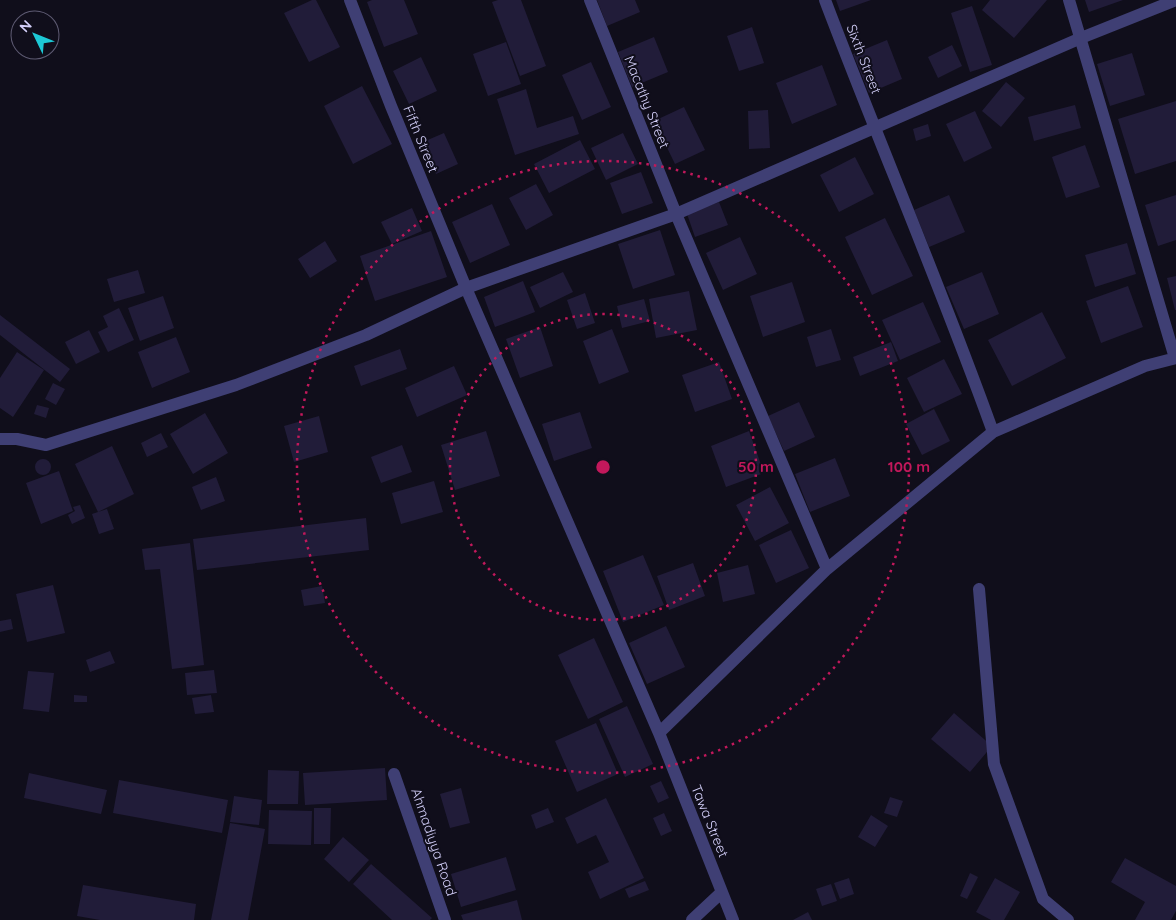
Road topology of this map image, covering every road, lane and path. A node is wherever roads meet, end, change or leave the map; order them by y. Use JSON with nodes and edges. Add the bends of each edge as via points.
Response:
{"nodes":[{"id":1,"x":350,"y":0,"type":"edge"},
{"id":2,"x":590,"y":0,"type":"edge"},
{"id":3,"x":825,"y":0,"type":"edge"},
{"id":4,"x":1069,"y":0,"type":"edge"},
{"id":5,"x":1176,"y":0,"type":"edge"},
{"id":6,"x":1082,"y":43,"type":"junction"},
{"id":7,"x":874,"y":128,"type":"junction"},
{"id":8,"x":676,"y":214,"type":"junction"},
{"id":9,"x":466,"y":288,"type":"junction"},
{"id":10,"x":1175,"y":358,"type":"edge"},
{"id":11,"x":993,"y":432,"type":"junction"},
{"id":12,"x":0,"y":439,"type":"edge"},
{"id":13,"x":827,"y":569,"type":"junction"},
{"id":14,"x":979,"y":589,"type":"dead end"},
{"id":15,"x":659,"y":733,"type":"junction"},
{"id":16,"x":394,"y":774,"type":"dead end"},
{"id":17,"x":722,"y":892,"type":"junction"},
{"id":18,"x":445,"y":920,"type":"edge"},
{"id":19,"x":692,"y":920,"type":"edge"},
{"id":20,"x":733,"y":920,"type":"edge"},
{"id":21,"x":1068,"y":920,"type":"edge"}],
"edges":[{"from":1,"to":9,"type":"street","name":"Fifth Street"},
{"from":2,"to":8,"type":"street","name":"Macathy Street"},
{"from":3,"to":7,"type":"street","name":"Sixth Street"},
{"from":4,"to":6,"type":"street"},
{"from":5,"to":6,"type":"street"},
{"from":6,"to":7,"type":"street"},
{"from":6,"to":10,"type":"street"},
{"from":7,"to":8,"type":"street"},
{"from":7,"to":11,"type":"street","name":"Sixth Street","via":[[958,335]]},
{"from":8,"to":9,"type":"street"},
{"from":8,"to":13,"type":"street","name":"Macathy Street"},
{"from":9,"to":12,"type":"street","via":[[366,335],[227,388],[46,445]]},
{"from":9,"to":15,"type":"street","name":"Fifth Street"},
{"from":10,"to":11,"type":"street","via":[[1146,366]]},
{"from":11,"to":13,"type":"street"},
{"from":13,"to":15,"type":"street"},
{"from":14,"to":21,"type":"street","via":[[994,764],[1042,900]]},
{"from":15,"to":17,"type":"street","name":"Tawa Street"},
{"from":16,"to":18,"type":"street","name":"Ahmadiyya Road"},
{"from":17,"to":19,"type":"street"},
{"from":17,"to":20,"type":"street","name":"Tawa Street"}]}
